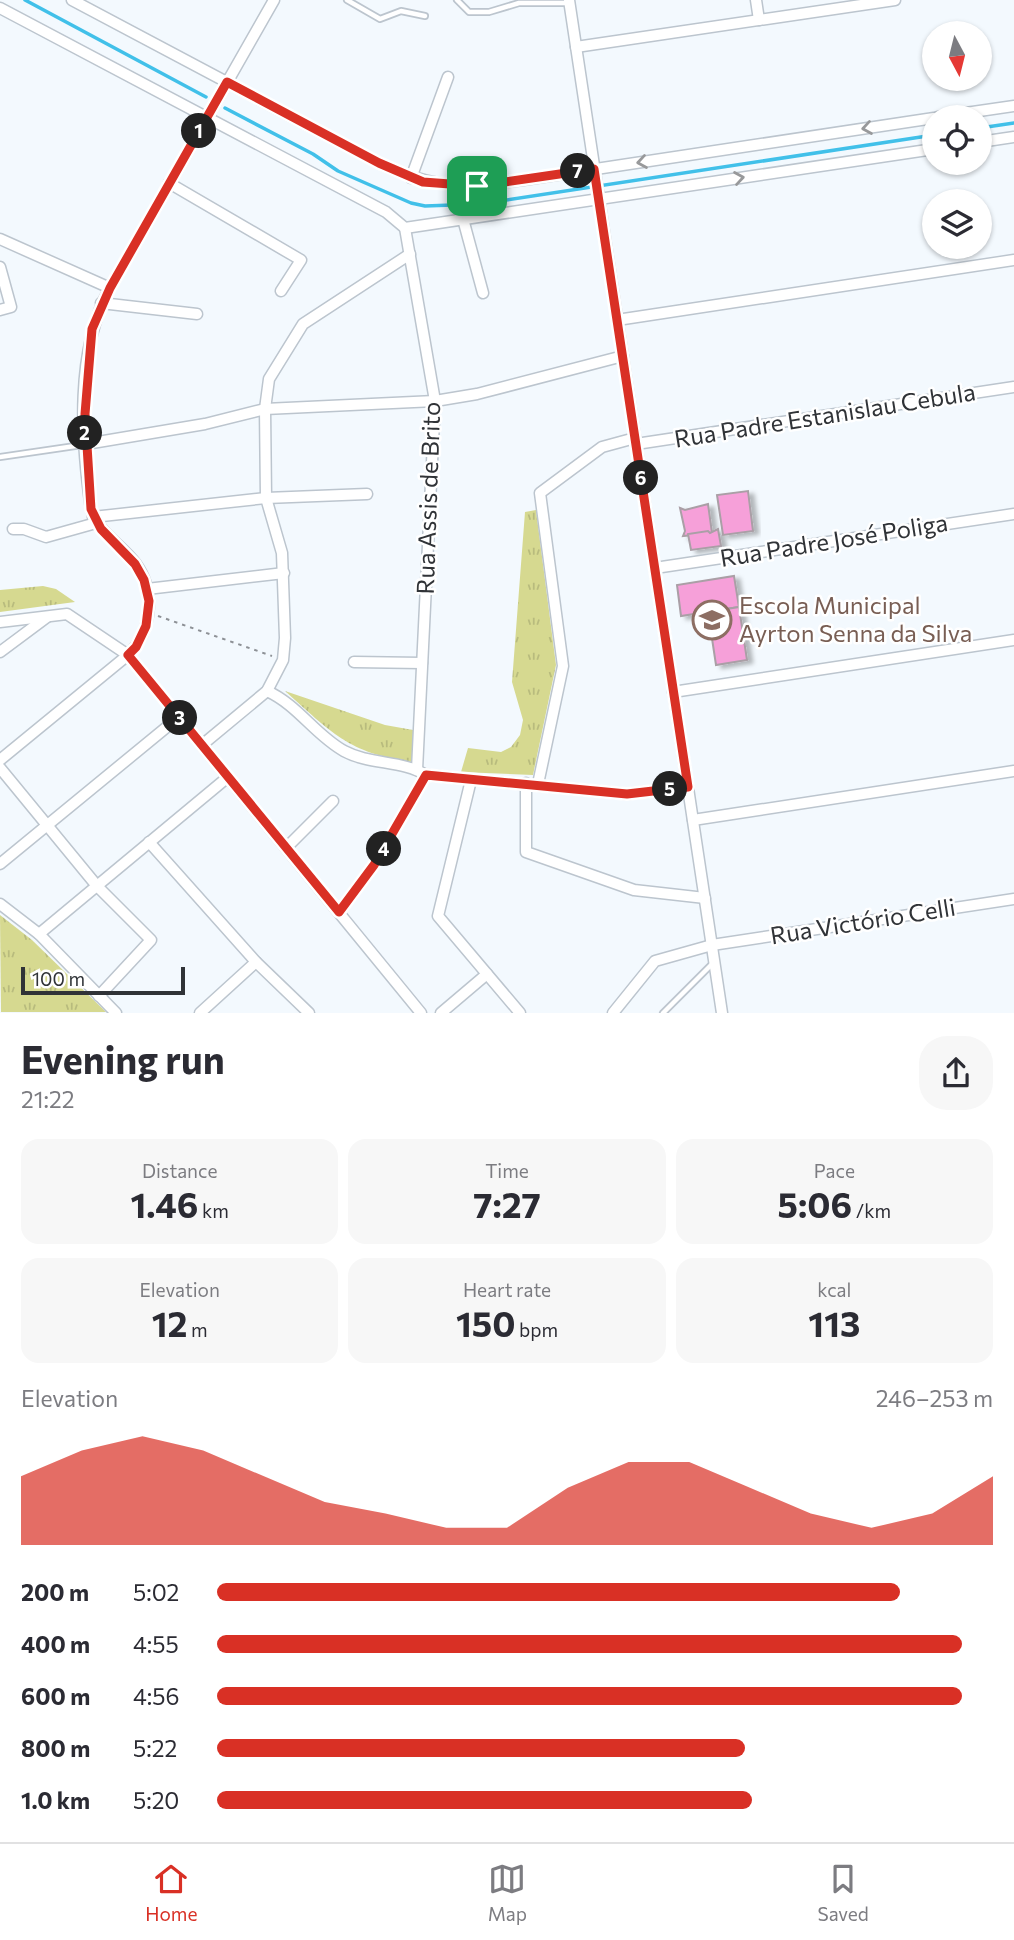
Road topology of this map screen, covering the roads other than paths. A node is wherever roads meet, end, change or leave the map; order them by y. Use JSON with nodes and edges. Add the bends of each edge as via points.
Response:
{"nodes":[{"id":1,"x":72,"y":0,"type":"edge"},
{"id":2,"x":274,"y":0,"type":"edge"},
{"id":3,"x":347,"y":0,"type":"edge"},
{"id":4,"x":457,"y":0,"type":"edge"},
{"id":5,"x":756,"y":0,"type":"edge"},
{"id":6,"x":895,"y":0,"type":"edge"},
{"id":7,"x":569,"y":1,"type":"edge"},
{"id":8,"x":0,"y":8,"type":"edge"},
{"id":9,"x":425,"y":16,"type":"dead end"},
{"id":10,"x":759,"y":20,"type":"junction"},
{"id":11,"x":576,"y":47,"type":"junction"},
{"id":12,"x":448,"y":77,"type":"dead end"},
{"id":13,"x":227,"y":82,"type":"junction"},
{"id":14,"x":1014,"y":106,"type":"edge"},
{"id":15,"x":992,"y":109,"type":"edge"},
{"id":16,"x":207,"y":117,"type":"junction"},
{"id":17,"x":922,"y":120,"type":"edge"},
{"id":18,"x":1014,"y":136,"type":"edge"},
{"id":19,"x":992,"y":140,"type":"edge"},
{"id":20,"x":922,"y":151,"type":"edge"},
{"id":21,"x":594,"y":169,"type":"junction"},
{"id":22,"x":411,"y":178,"type":"junction"},
{"id":23,"x":169,"y":183,"type":"junction"},
{"id":24,"x":599,"y":199,"type":"junction"},
{"id":25,"x":463,"y":219,"type":"junction"},
{"id":26,"x":405,"y":228,"type":"junction"},
{"id":27,"x":0,"y":239,"type":"edge"},
{"id":28,"x":410,"y":254,"type":"junction"},
{"id":29,"x":1014,"y":260,"type":"edge"},
{"id":30,"x":0,"y":267,"type":"edge"},
{"id":31,"x":110,"y":288,"type":"junction"},
{"id":32,"x":281,"y":291,"type":"dead end"},
{"id":33,"x":483,"y":293,"type":"dead end"},
{"id":34,"x":101,"y":303,"type":"junction"},
{"id":35,"x":5,"y":308,"type":"edge"},
{"id":36,"x":198,"y":314,"type":"dead end"},
{"id":37,"x":617,"y":320,"type":"junction"},
{"id":38,"x":623,"y":356,"type":"junction"},
{"id":39,"x":1014,"y":387,"type":"edge"},
{"id":40,"x":435,"y":401,"type":"junction"},
{"id":41,"x":265,"y":409,"type":"junction"},
{"id":42,"x":636,"y":441,"type":"junction"},
{"id":43,"x":86,"y":444,"type":"junction"},
{"id":44,"x":0,"y":457,"type":"edge"},
{"id":45,"x":367,"y":494,"type":"dead end"},
{"id":46,"x":265,"y":498,"type":"junction"},
{"id":47,"x":1014,"y":514,"type":"edge"},
{"id":48,"x":95,"y":520,"type":"junction"},
{"id":49,"x":13,"y":529,"type":"dead end"},
{"id":50,"x":655,"y":568,"type":"junction"},
{"id":51,"x":284,"y":573,"type":"junction"},
{"id":52,"x":147,"y":589,"type":"junction"},
{"id":53,"x":47,"y":616,"type":"junction"},
{"id":54,"x":0,"y":622,"type":"edge"},
{"id":55,"x":1014,"y":640,"type":"edge"},
{"id":56,"x":0,"y":652,"type":"edge"},
{"id":57,"x":128,"y":655,"type":"junction"},
{"id":58,"x":354,"y":662,"type":"dead end"},
{"id":59,"x":422,"y":663,"type":"junction"},
{"id":60,"x":267,"y":691,"type":"junction"},
{"id":61,"x":673,"y":692,"type":"junction"},
{"id":62,"x":179,"y":717,"type":"junction"},
{"id":63,"x":202,"y":745,"type":"junction"},
{"id":64,"x":0,"y":760,"type":"edge"},
{"id":65,"x":0,"y":768,"type":"edge"},
{"id":66,"x":1014,"y":771,"type":"edge"},
{"id":67,"x":422,"y":772,"type":"junction"},
{"id":68,"x":228,"y":777,"type":"junction"},
{"id":69,"x":471,"y":780,"type":"junction"},
{"id":70,"x":526,"y":783,"type":"junction"},
{"id":71,"x":538,"y":784,"type":"junction"},
{"id":72,"x":688,"y":787,"type":"junction"},
{"id":73,"x":333,"y":801,"type":"dead end"},
{"id":74,"x":693,"y":820,"type":"junction"},
{"id":75,"x":47,"y":825,"type":"junction"},
{"id":76,"x":149,"y":842,"type":"junction"},
{"id":77,"x":286,"y":848,"type":"junction"},
{"id":78,"x":0,"y":864,"type":"edge"},
{"id":79,"x":97,"y":886,"type":"junction"},
{"id":80,"x":705,"y":898,"type":"junction"},
{"id":81,"x":1014,"y":899,"type":"edge"},
{"id":82,"x":0,"y":904,"type":"edge"},
{"id":83,"x":339,"y":912,"type":"junction"},
{"id":84,"x":39,"y":934,"type":"junction"},
{"id":85,"x":712,"y":945,"type":"junction"},
{"id":86,"x":714,"y":961,"type":"junction"},
{"id":87,"x":256,"y":962,"type":"junction"},
{"id":88,"x":487,"y":974,"type":"junction"},
{"id":89,"x":99,"y":996,"type":"junction"},
{"id":90,"x":295,"y":1009,"type":"edge"},
{"id":91,"x":116,"y":1013,"type":"edge"},
{"id":92,"x":200,"y":1013,"type":"edge"},
{"id":93,"x":309,"y":1013,"type":"edge"},
{"id":94,"x":421,"y":1013,"type":"edge"},
{"id":95,"x":441,"y":1013,"type":"edge"},
{"id":96,"x":520,"y":1013,"type":"edge"},
{"id":97,"x":613,"y":1013,"type":"edge"},
{"id":98,"x":663,"y":1013,"type":"edge"},
{"id":99,"x":722,"y":1013,"type":"edge"}],
"edges":[{"from":1,"to":13,"type":"street"},
{"from":2,"to":13,"type":"street"},
{"from":3,"to":9,"type":"lane","via":[[380,19],[401,11]]},
{"from":4,"to":7,"type":"lane","via":[[469,12]]},
{"from":5,"to":10,"type":"street"},
{"from":6,"to":10,"type":"street"},
{"from":7,"to":11,"type":"street"},
{"from":8,"to":16,"type":"street"},
{"from":10,"to":11,"type":"street"},
{"from":11,"to":21,"type":"street"},
{"from":12,"to":22,"type":"street"},
{"from":13,"to":16,"type":"street"},
{"from":13,"to":22,"type":"street"},
{"from":14,"to":15,"type":"street"},
{"from":16,"to":23,"type":"street"},
{"from":16,"to":26,"type":"street","via":[[386,212]]},
{"from":17,"to":21,"type":"street","one_way":true},
{"from":18,"to":19,"type":"street"},
{"from":24,"to":20,"type":"street","one_way":true},
{"from":21,"to":22,"type":"street","via":[[477,186],[438,185]]},
{"from":21,"to":24,"type":"street"},
{"from":23,"to":31,"type":"street"},
{"from":23,"to":32,"type":"street","via":[[301,260]]},
{"from":24,"to":25,"type":"street"},
{"from":24,"to":37,"type":"street"},
{"from":25,"to":26,"type":"street"},
{"from":25,"to":33,"type":"street"},
{"from":26,"to":28,"type":"street","name":"Rua Assis de Brito"},
{"from":27,"to":31,"type":"street"},
{"from":28,"to":40,"type":"street","name":"Rua Assis de Brito"},
{"from":28,"to":41,"type":"street","via":[[297,331],[269,379]]},
{"from":29,"to":37,"type":"street"},
{"from":30,"to":35,"type":"street"},
{"from":31,"to":34,"type":"street"},
{"from":34,"to":36,"type":"street"},
{"from":34,"to":43,"type":"street","via":[[88,356]]},
{"from":37,"to":38,"type":"street"},
{"from":38,"to":40,"type":"street","via":[[522,384]]},
{"from":38,"to":42,"type":"street"},
{"from":39,"to":42,"type":"street","name":"Rua Padre Estanislau Cebula"},
{"from":40,"to":41,"type":"street"},
{"from":40,"to":59,"type":"street","name":"Rua Assis de Brito"},
{"from":41,"to":43,"type":"street"},
{"from":41,"to":46,"type":"street"},
{"from":42,"to":50,"type":"street"},
{"from":42,"to":71,"type":"street","name":"Rua Padre Estanislau Cebula","via":[[602,447],[540,494],[563,666]]},
{"from":43,"to":44,"type":"lane"},
{"from":43,"to":48,"type":"street"},
{"from":45,"to":46,"type":"street"},
{"from":46,"to":48,"type":"street"},
{"from":46,"to":51,"type":"street","via":[[280,540]]},
{"from":47,"to":50,"type":"street","name":"Rua Padre José Poliga"},
{"from":48,"to":49,"type":"street","via":[[54,537]]},
{"from":48,"to":52,"type":"street","via":[[135,564]]},
{"from":50,"to":61,"type":"street"},
{"from":51,"to":52,"type":"street"},
{"from":51,"to":60,"type":"street","via":[[283,660]]},
{"from":52,"to":57,"type":"street","via":[[149,612],[142,638]]},
{"from":53,"to":54,"type":"street"},
{"from":53,"to":56,"type":"street"},
{"from":53,"to":57,"type":"street","via":[[67,614]]},
{"from":55,"to":61,"type":"street"},
{"from":57,"to":62,"type":"street"},
{"from":57,"to":64,"type":"street"},
{"from":58,"to":59,"type":"street"},
{"from":59,"to":67,"type":"street","name":"Rua Assis de Brito"},
{"from":60,"to":63,"type":"street"},
{"from":60,"to":67,"type":"street","via":[[288,703],[342,750],[368,761]]},
{"from":61,"to":72,"type":"street"},
{"from":62,"to":63,"type":"street"},
{"from":62,"to":75,"type":"street"},
{"from":63,"to":68,"type":"street"},
{"from":65,"to":75,"type":"street"},
{"from":66,"to":74,"type":"street"},
{"from":67,"to":69,"type":"street"},
{"from":67,"to":83,"type":"street","name":"Rua Assis de Brito","via":[[374,865]]},
{"from":68,"to":76,"type":"street"},
{"from":68,"to":77,"type":"street"},
{"from":69,"to":70,"type":"street"},
{"from":69,"to":88,"type":"street","via":[[438,916]]},
{"from":70,"to":71,"type":"street"},
{"from":70,"to":80,"type":"street","via":[[526,852],[634,890]]},
{"from":71,"to":72,"type":"street","via":[[635,794]]},
{"from":72,"to":74,"type":"street"},
{"from":73,"to":77,"type":"street"},
{"from":74,"to":80,"type":"street"},
{"from":75,"to":78,"type":"street"},
{"from":75,"to":79,"type":"street"},
{"from":76,"to":79,"type":"street"},
{"from":76,"to":87,"type":"street"},
{"from":77,"to":83,"type":"street"},
{"from":79,"to":84,"type":"street"},
{"from":79,"to":89,"type":"street","via":[[150,940]]},
{"from":80,"to":85,"type":"street"},
{"from":81,"to":85,"type":"street","name":"Rua Victório Celli"},
{"from":82,"to":84,"type":"street"},
{"from":83,"to":94,"type":"street"},
{"from":84,"to":89,"type":"street"},
{"from":85,"to":86,"type":"street"},
{"from":85,"to":97,"type":"street","name":"Rua Victório Celli","via":[[655,961]]},
{"from":86,"to":98,"type":"lane"},
{"from":86,"to":99,"type":"street"},
{"from":87,"to":90,"type":"street"},
{"from":87,"to":92,"type":"street"},
{"from":88,"to":95,"type":"street"},
{"from":88,"to":96,"type":"street"},
{"from":89,"to":91,"type":"street"},
{"from":90,"to":93,"type":"street"}]}
